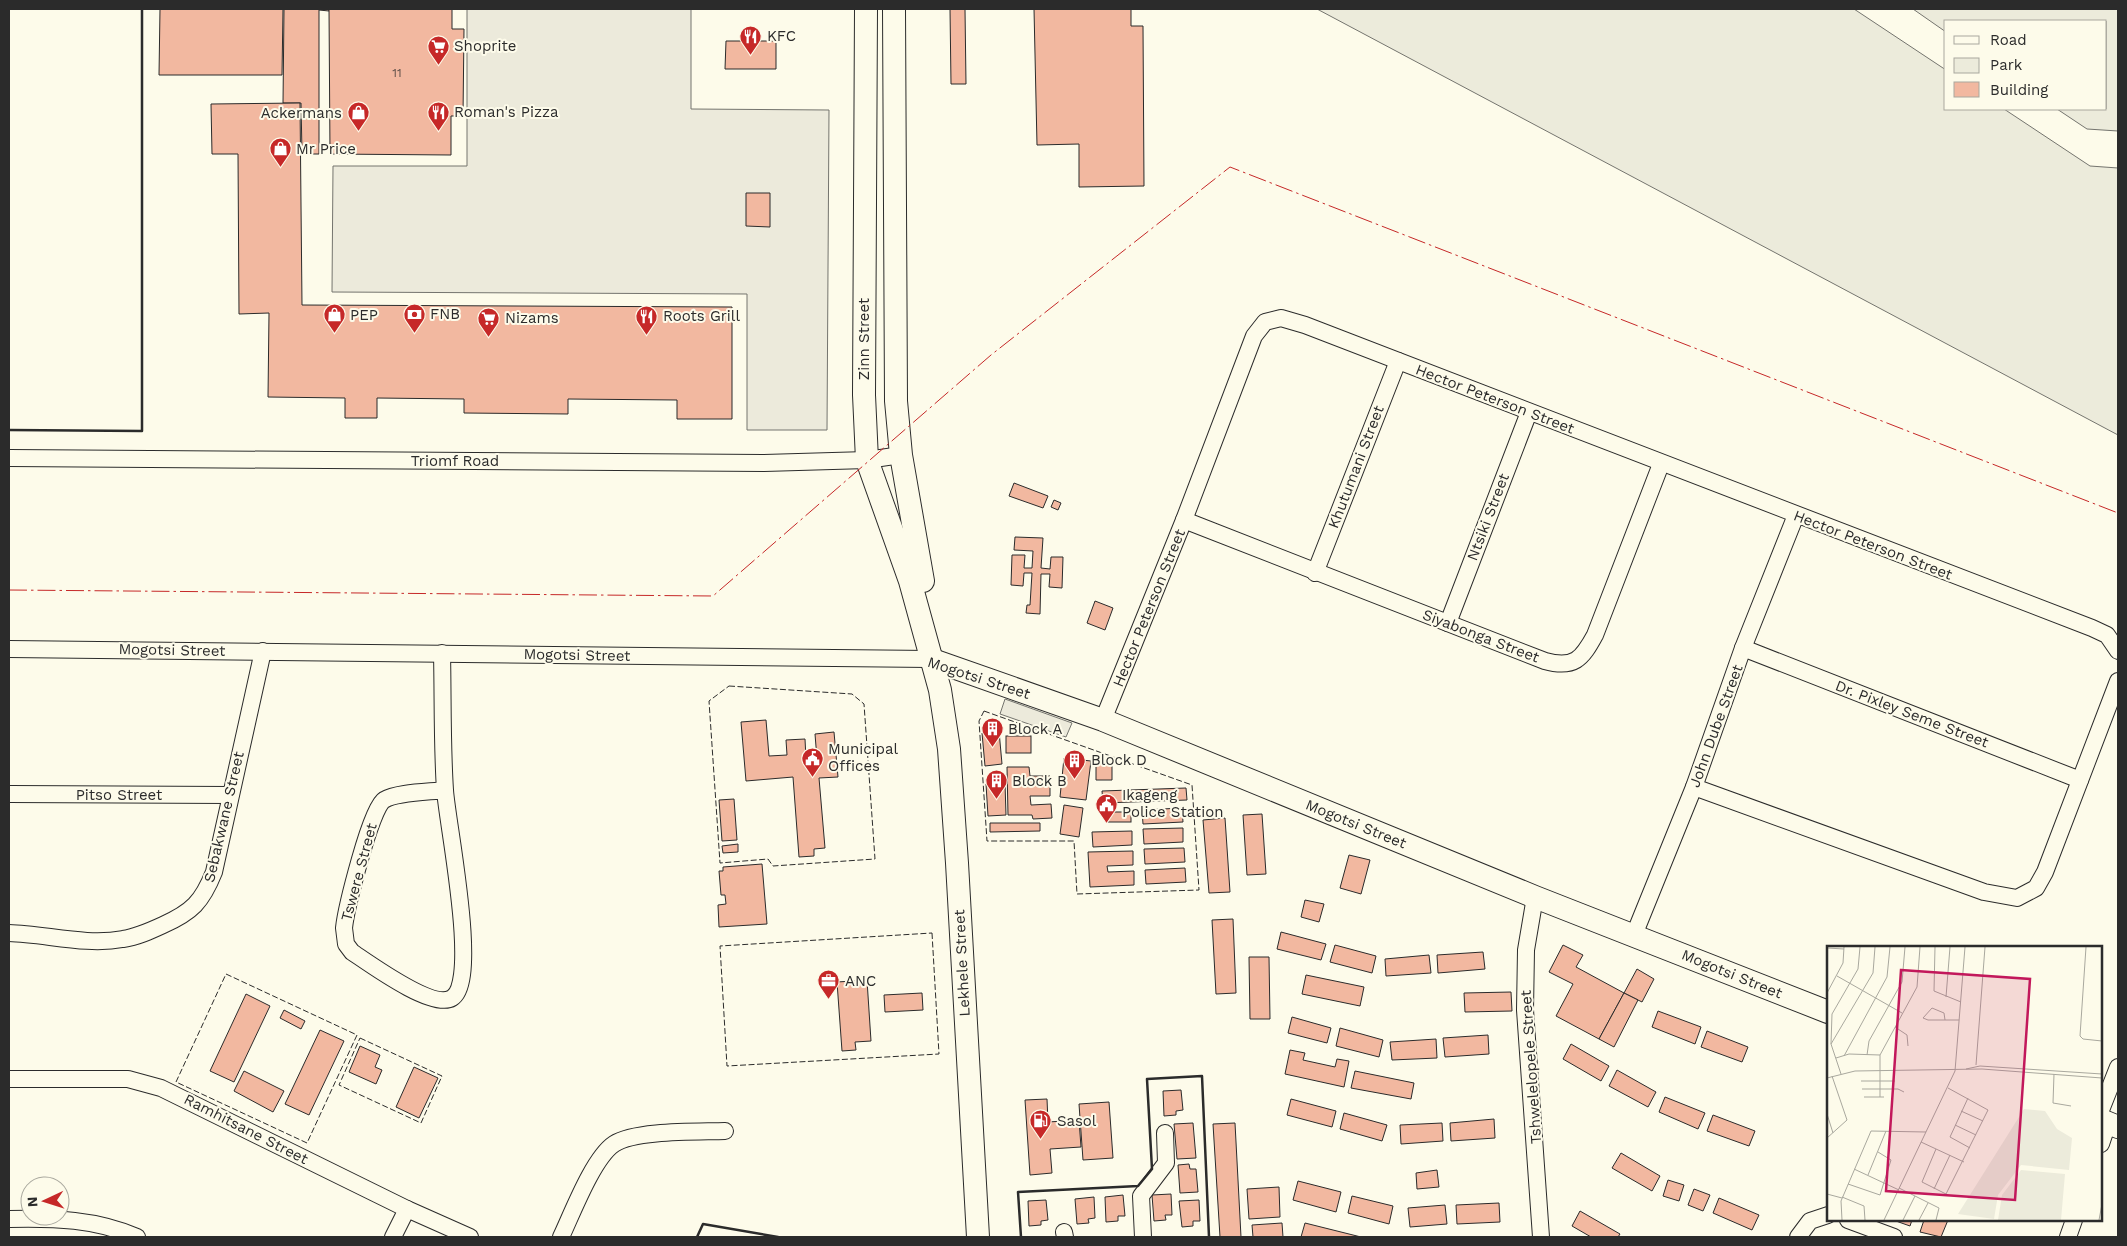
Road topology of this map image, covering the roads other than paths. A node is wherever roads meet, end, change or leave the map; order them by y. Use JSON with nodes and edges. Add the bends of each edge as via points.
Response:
{"nodes":[{"id":1,"x":866,"y":9,"type":"edge"},
{"id":2,"x":894,"y":9,"type":"edge"},
{"id":3,"x":1398,"y":361,"type":"junction"},
{"id":4,"x":1529,"y":412,"type":"junction"},
{"id":5,"x":901,"y":456,"type":"junction"},
{"id":6,"x":9,"y":458,"type":"edge"},
{"id":7,"x":867,"y":460,"type":"junction"},
{"id":8,"x":1661,"y":464,"type":"junction"},
{"id":9,"x":1796,"y":515,"type":"junction"},
{"id":10,"x":1184,"y":520,"type":"junction"},
{"id":11,"x":1315,"y":573,"type":"junction"},
{"id":12,"x":1448,"y":622,"type":"junction"},
{"id":13,"x":9,"y":648,"type":"edge"},
{"id":14,"x":1743,"y":648,"type":"junction"},
{"id":15,"x":2118,"y":651,"type":"edge"},
{"id":16,"x":263,"y":652,"type":"junction"},
{"id":17,"x":442,"y":654,"type":"junction"},
{"id":18,"x":935,"y":661,"type":"junction"},
{"id":19,"x":2118,"y":681,"type":"edge"},
{"id":20,"x":1103,"y":720,"type":"junction"},
{"id":21,"x":2080,"y":780,"type":"junction"},
{"id":22,"x":1694,"y":787,"type":"junction"},
{"id":23,"x":445,"y":790,"type":"junction"},
{"id":24,"x":9,"y":794,"type":"edge"},
{"id":25,"x":230,"y":795,"type":"junction"},
{"id":26,"x":1535,"y":897,"type":"junction"},
{"id":27,"x":9,"y":933,"type":"edge"},
{"id":28,"x":1634,"y":935,"type":"junction"},
{"id":29,"x":1827,"y":1012,"type":"edge"},
{"id":30,"x":2118,"y":1067,"type":"edge"},
{"id":31,"x":9,"y":1079,"type":"edge"},
{"id":32,"x":2107,"y":1120,"type":"edge"},
{"id":33,"x":725,"y":1131,"type":"dead end"},
{"id":34,"x":1165,"y":1133,"type":"dead end"},
{"id":35,"x":2102,"y":1140,"type":"edge"},
{"id":36,"x":406,"y":1209,"type":"junction"},
{"id":37,"x":1827,"y":1215,"type":"edge"},
{"id":38,"x":9,"y":1219,"type":"edge"},
{"id":39,"x":1851,"y":1221,"type":"edge"},
{"id":40,"x":2074,"y":1221,"type":"edge"},
{"id":41,"x":137,"y":1237,"type":"edge"},
{"id":42,"x":393,"y":1237,"type":"edge"},
{"id":43,"x":470,"y":1237,"type":"edge"},
{"id":44,"x":561,"y":1237,"type":"edge"},
{"id":45,"x":978,"y":1237,"type":"edge"},
{"id":46,"x":1143,"y":1237,"type":"edge"},
{"id":47,"x":1541,"y":1237,"type":"edge"},
{"id":48,"x":1798,"y":1237,"type":"edge"},
{"id":49,"x":1894,"y":1237,"type":"edge"},
{"id":50,"x":2068,"y":1237,"type":"edge"}],
"edges":[{"from":1,"to":7,"type":"street","name":"Zinn Street","via":[[864,395]]},
{"from":2,"to":5,"type":"street","name":"Zinn Street","via":[[896,401]]},
{"from":3,"to":4,"type":"street","name":"Hector Peterson Street"},
{"from":3,"to":10,"type":"street","name":"Hector Peterson Street","via":[[1291,320],[1281,318],[1265,322],[1254,336]]},
{"from":3,"to":11,"type":"street","name":"Khutumani Street"},
{"from":4,"to":8,"type":"street","name":"Hector Peterson Street"},
{"from":4,"to":12,"type":"street","name":"Ntsiki Street"},
{"from":5,"to":7,"type":"street","name":"Triomf Road"},
{"from":5,"to":18,"type":"street","name":"Zinn Street"},
{"from":6,"to":7,"type":"street","name":"Triomf Road","via":[[754,463]]},
{"from":7,"to":18,"type":"street","name":"Zinn Street"},
{"from":8,"to":9,"type":"street","name":"Hector Peterson Street"},
{"from":8,"to":12,"type":"street","name":"Siyabonga Street","via":[[1595,635],[1586,653],[1575,662],[1555,664],[1545,661]]},
{"from":9,"to":14,"type":"street","name":"John Dube Street"},
{"from":9,"to":15,"type":"street","name":"Hector Peterson Street","via":[[2092,628],[2107,635]]},
{"from":10,"to":11,"type":"street","name":"Siyabonga Street"},
{"from":10,"to":20,"type":"street","name":"Hector Peterson Street"},
{"from":11,"to":12,"type":"street","name":"Siyabonga Street"},
{"from":13,"to":16,"type":"street","name":"Mogotsi Street"},
{"from":14,"to":21,"type":"street","name":"Dr. Pixley Seme Street"},
{"from":14,"to":22,"type":"street","name":"John Dube Street"},
{"from":16,"to":17,"type":"street","name":"Mogotsi Street"},
{"from":16,"to":25,"type":"street","name":"Sebakwane Street"},
{"from":17,"to":18,"type":"street","name":"Mogotsi Street"},
{"from":17,"to":23,"type":"street","name":"Tswere Street"},
{"from":18,"to":20,"type":"street","name":"Mogotsi Street"},
{"from":18,"to":45,"type":"street","name":"Lekhele Street","via":[[949,749]]},
{"from":19,"to":21,"type":"street"},
{"from":20,"to":26,"type":"street","name":"Mogotsi Street"},
{"from":21,"to":22,"type":"street","via":[[2045,872],[2036,888],[2017,898],[1984,892]]},
{"from":22,"to":28,"type":"street","name":"John Dube Street"},
{"from":23,"to":23,"type":"street","name":"Tswere Street","via":[[390,797],[380,803],[369,831],[344,928],[346,944],[352,952],[411,989],[442,1001],[454,997],[458,991],[464,952]]},
{"from":24,"to":25,"type":"street","name":"Pitso Street"},
{"from":25,"to":27,"type":"street","name":"Sebakwane Street","via":[[214,872],[201,900],[192,910],[123,940]]},
{"from":26,"to":28,"type":"street","name":"Mogotsi Street"},
{"from":26,"to":47,"type":"street","name":"Tshwelelopele Street","via":[[1526,950],[1525,1010]]},
{"from":28,"to":29,"type":"street","name":"Mogotsi Street"},
{"from":30,"to":32,"type":"street"},
{"from":31,"to":36,"type":"street","name":"Ramhitsane Street","via":[[111,1078],[147,1083],[180,1096]]},
{"from":32,"to":35,"type":"street"},
{"from":33,"to":44,"type":"street","via":[[651,1135],[614,1144],[580,1195]]},
{"from":34,"to":46,"type":"street","via":[[1166,1163],[1141,1196]]},
{"from":36,"to":42,"type":"street"},
{"from":36,"to":43,"type":"street","name":"Ramhitsane Street"},
{"from":37,"to":48,"type":"street","via":[[1810,1221]]},
{"from":38,"to":41,"type":"street","via":[[86,1222]]},
{"from":39,"to":49,"type":"street"},
{"from":40,"to":50,"type":"street"}]}
